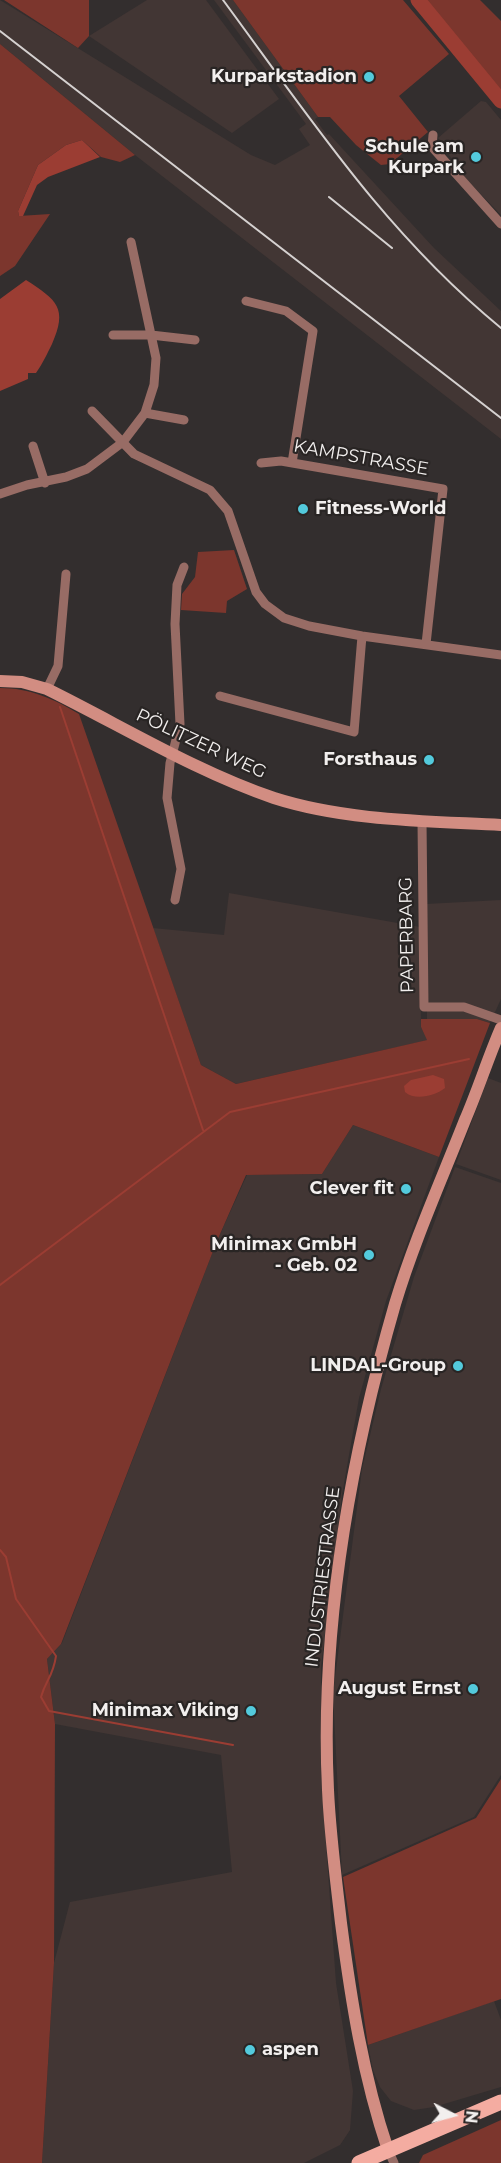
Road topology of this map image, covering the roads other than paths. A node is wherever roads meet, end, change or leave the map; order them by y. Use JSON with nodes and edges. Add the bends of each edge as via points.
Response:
{"nodes":[{"id":1,"x":433,"y":135,"type":"dead end"},
{"id":2,"x":501,"y":224,"type":"edge"},
{"id":3,"x":131,"y":242,"type":"dead end"},
{"id":4,"x":246,"y":301,"type":"dead end"},
{"id":5,"x":113,"y":335,"type":"dead end"},
{"id":6,"x":151,"y":335,"type":"junction"},
{"id":7,"x":195,"y":340,"type":"dead end"},
{"id":8,"x":92,"y":411,"type":"dead end"},
{"id":9,"x":145,"y":413,"type":"junction"},
{"id":10,"x":184,"y":420,"type":"dead end"},
{"id":11,"x":123,"y":442,"type":"junction"},
{"id":12,"x":33,"y":446,"type":"dead end"},
{"id":13,"x":261,"y":463,"type":"dead end"},
{"id":14,"x":292,"y":463,"type":"junction"},
{"id":15,"x":45,"y":483,"type":"junction"},
{"id":16,"x":0,"y":494,"type":"edge"},
{"id":17,"x":184,"y":567,"type":"dead end"},
{"id":18,"x":66,"y":574,"type":"dead end"},
{"id":19,"x":362,"y":636,"type":"junction"},
{"id":20,"x":426,"y":644,"type":"junction"},
{"id":21,"x":501,"y":655,"type":"edge"},
{"id":22,"x":0,"y":681,"type":"edge"},
{"id":23,"x":47,"y":689,"type":"junction"},
{"id":24,"x":220,"y":696,"type":"dead end"},
{"id":25,"x":173,"y":753,"type":"junction"},
{"id":26,"x":422,"y":821,"type":"junction"},
{"id":27,"x":501,"y":825,"type":"edge"},
{"id":28,"x":175,"y":900,"type":"dead end"},
{"id":29,"x":501,"y":1020,"type":"edge"},
{"id":30,"x":501,"y":1028,"type":"edge"},
{"id":31,"x":501,"y":2102,"type":"edge"},
{"id":32,"x":391,"y":2156,"type":"edge"},
{"id":33,"x":359,"y":2163,"type":"edge"}],
"edges":[{"from":1,"to":2,"type":"street","via":[[432,147]]},
{"from":3,"to":6,"type":"street"},
{"from":4,"to":14,"type":"street","via":[[286,311],[313,331]]},
{"from":5,"to":6,"type":"street"},
{"from":6,"to":7,"type":"street"},
{"from":6,"to":9,"type":"street","via":[[156,358],[154,385]]},
{"from":8,"to":11,"type":"street"},
{"from":9,"to":10,"type":"street"},
{"from":9,"to":11,"type":"street"},
{"from":11,"to":15,"type":"street","via":[[87,469]]},
{"from":11,"to":19,"type":"street","via":[[134,454],[159,468],[188,477],[210,490],[228,512],[256,592],[273,610],[309,626]]},
{"from":12,"to":15,"type":"street"},
{"from":13,"to":14,"type":"street","name":"KAMPSTRASSE"},
{"from":14,"to":20,"type":"street","name":"KAMPSTRASSE","via":[[443,489]]},
{"from":15,"to":16,"type":"street","via":[[27,484]]},
{"from":17,"to":25,"type":"street","via":[[177,585],[180,724]]},
{"from":18,"to":23,"type":"street","via":[[58,666]]},
{"from":19,"to":20,"type":"street"},
{"from":19,"to":24,"type":"street","via":[[354,732]]},
{"from":20,"to":21,"type":"street"},
{"from":22,"to":23,"type":"main road","name":"PÖLITZER WEG"},
{"from":23,"to":25,"type":"main road","name":"PÖLITZER WEG"},
{"from":25,"to":26,"type":"main road","name":"PÖLITZER WEG","via":[[276,798],[352,814]]},
{"from":25,"to":28,"type":"street","via":[[167,798],[181,869]]},
{"from":26,"to":27,"type":"main road","name":"PÖLITZER WEG"},
{"from":26,"to":29,"type":"street","name":"PAPERBARG","via":[[424,1007],[464,1007]]},
{"from":30,"to":32,"type":"main road","name":"INDUSTRIESTRASSE","via":[[396,1302],[367,1412],[336,1601],[328,1691],[331,1853],[357,2034]]},
{"from":31,"to":32,"type":"main road"},
{"from":32,"to":33,"type":"main road"}]}
